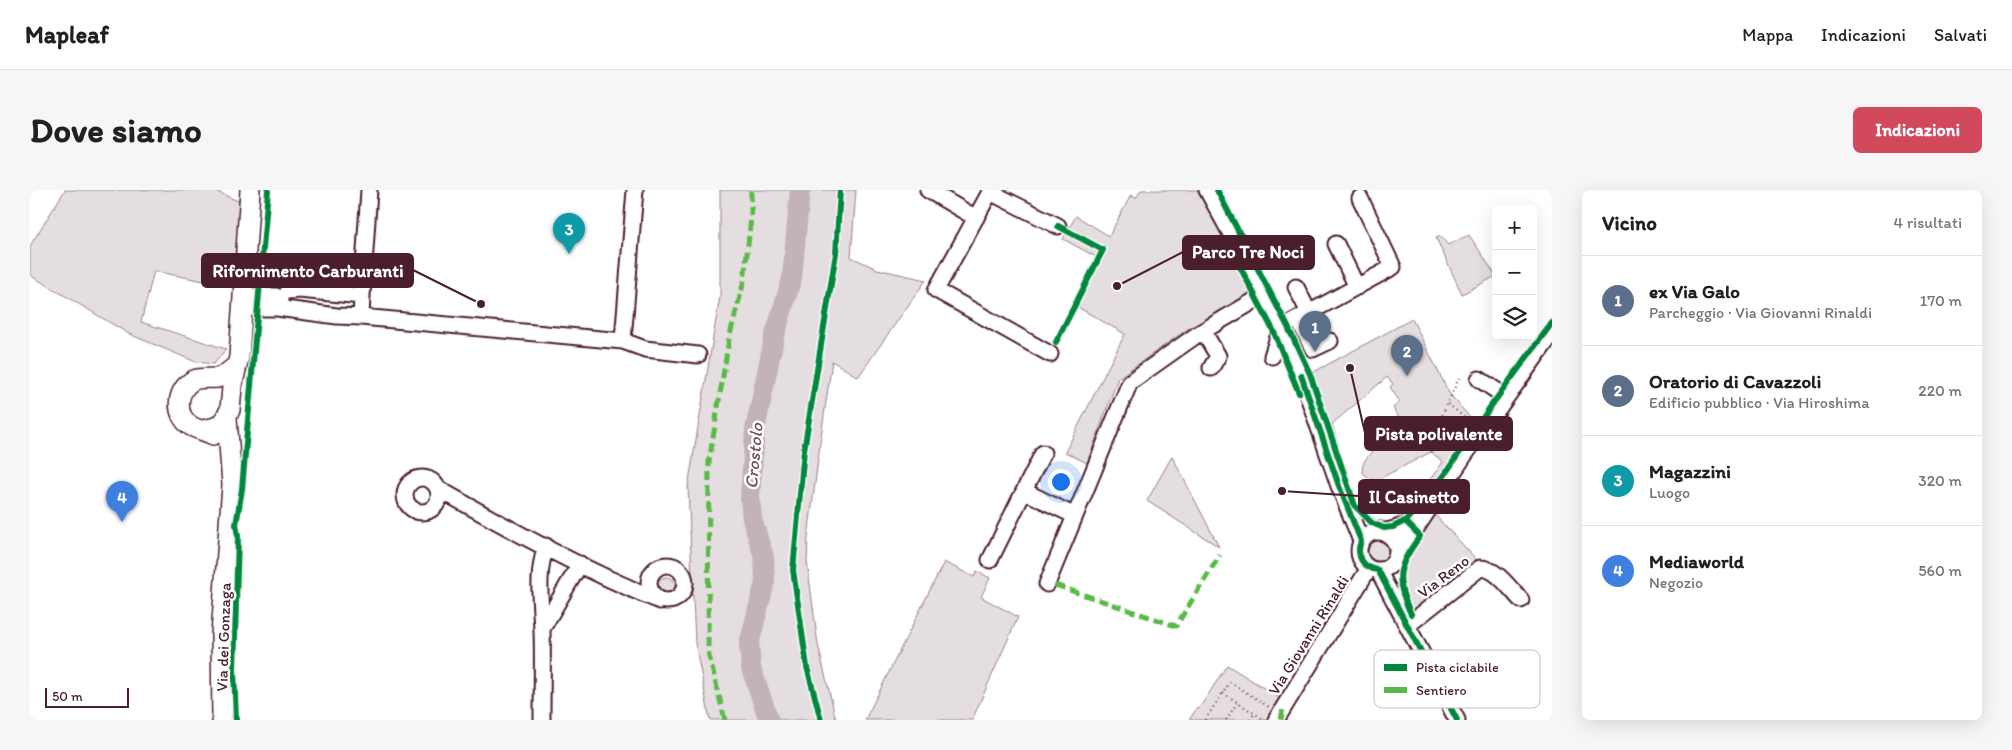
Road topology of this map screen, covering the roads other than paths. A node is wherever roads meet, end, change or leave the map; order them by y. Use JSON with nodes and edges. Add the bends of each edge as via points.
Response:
{"nodes":[{"id":1,"x":250,"y":190,"type":"edge"},
{"id":2,"x":369,"y":190,"type":"edge"},
{"id":3,"x":635,"y":190,"type":"edge"},
{"id":4,"x":928,"y":190,"type":"edge"},
{"id":5,"x":1207,"y":190,"type":"edge"},
{"id":6,"x":990,"y":191,"type":"edge"},
{"id":7,"x":1360,"y":198,"type":"dead end"},
{"id":8,"x":976,"y":218,"type":"junction"},
{"id":9,"x":1058,"y":226,"type":"dead end"},
{"id":10,"x":1336,"y":244,"type":"dead end"},
{"id":11,"x":1296,"y":287,"type":"dead end"},
{"id":12,"x":1357,"y":287,"type":"junction"},
{"id":13,"x":288,"y":291,"type":"dead end"},
{"id":14,"x":1264,"y":295,"type":"junction"},
{"id":15,"x":362,"y":296,"type":"junction"},
{"id":16,"x":243,"y":302,"type":"junction"},
{"id":17,"x":1309,"y":313,"type":"junction"},
{"id":18,"x":1326,"y":314,"type":"dead end"},
{"id":19,"x":361,"y":317,"type":"junction"},
{"id":20,"x":1302,"y":327,"type":"junction"},
{"id":21,"x":1203,"y":331,"type":"junction"},
{"id":22,"x":1283,"y":332,"type":"junction"},
{"id":23,"x":1552,"y":334,"type":"edge"},
{"id":24,"x":1330,"y":340,"type":"dead end"},
{"id":25,"x":623,"y":341,"type":"junction"},
{"id":26,"x":1050,"y":354,"type":"dead end"},
{"id":27,"x":698,"y":355,"type":"dead end"},
{"id":28,"x":1272,"y":356,"type":"dead end"},
{"id":29,"x":237,"y":365,"type":"junction"},
{"id":30,"x":1211,"y":368,"type":"dead end"},
{"id":31,"x":207,"y":378,"type":"junction"},
{"id":32,"x":1479,"y":379,"type":"dead end"},
{"id":33,"x":1506,"y":397,"type":"junction"},
{"id":34,"x":229,"y":410,"type":"junction"},
{"id":35,"x":203,"y":430,"type":"junction"},
{"id":36,"x":1043,"y":453,"type":"dead end"},
{"id":37,"x":229,"y":464,"type":"junction"},
{"id":38,"x":1024,"y":491,"type":"junction"},
{"id":39,"x":437,"y":494,"type":"dead end"},
{"id":40,"x":1428,"y":508,"type":"junction"},
{"id":41,"x":1076,"y":516,"type":"junction"},
{"id":42,"x":1372,"y":535,"type":"junction"},
{"id":43,"x":546,"y":546,"type":"junction"},
{"id":44,"x":1397,"y":547,"type":"junction"},
{"id":45,"x":990,"y":560,"type":"dead end"},
{"id":46,"x":580,"y":564,"type":"junction"},
{"id":47,"x":1380,"y":568,"type":"junction"},
{"id":48,"x":649,"y":578,"type":"junction"},
{"id":49,"x":1047,"y":584,"type":"dead end"},
{"id":50,"x":629,"y":588,"type":"junction"},
{"id":51,"x":1521,"y":600,"type":"dead end"},
{"id":52,"x":660,"y":601,"type":"junction"},
{"id":53,"x":1408,"y":625,"type":"junction"},
{"id":54,"x":542,"y":629,"type":"junction"},
{"id":55,"x":1421,"y":650,"type":"edge"},
{"id":56,"x":1451,"y":708,"type":"edge"},
{"id":57,"x":1275,"y":715,"type":"edge"},
{"id":58,"x":222,"y":720,"type":"edge"},
{"id":59,"x":542,"y":720,"type":"edge"},
{"id":60,"x":1457,"y":720,"type":"edge"}],
"edges":[{"from":1,"to":16,"type":"main road","name":"Via dei Gonzaga"},
{"from":2,"to":15,"type":"street"},
{"from":3,"to":25,"type":"street"},
{"from":4,"to":8,"type":"street"},
{"from":5,"to":14,"type":"street"},
{"from":6,"to":8,"type":"street"},
{"from":6,"to":9,"type":"street"},
{"from":7,"to":12,"type":"street","via":[[1393,267]]},
{"from":8,"to":26,"type":"street","via":[[936,290]]},
{"from":10,"to":12,"type":"street"},
{"from":11,"to":17,"type":"street"},
{"from":12,"to":17,"type":"street"},
{"from":13,"to":15,"type":"street"},
{"from":14,"to":21,"type":"street"},
{"from":14,"to":22,"type":"street"},
{"from":15,"to":19,"type":"street"},
{"from":16,"to":19,"type":"street"},
{"from":16,"to":29,"type":"main road","name":"Via dei Gonzaga"},
{"from":17,"to":22,"type":"street"},
{"from":18,"to":20,"type":"street"},
{"from":19,"to":25,"type":"street"},
{"from":20,"to":22,"type":"street"},
{"from":20,"to":24,"type":"street","via":[[1313,349]]},
{"from":21,"to":30,"type":"street","via":[[1218,356]]},
{"from":21,"to":41,"type":"street","via":[[1130,382]]},
{"from":22,"to":28,"type":"street"},
{"from":22,"to":42,"type":"street","via":[[1349,511]]},
{"from":23,"to":33,"type":"street"},
{"from":25,"to":27,"type":"street","via":[[645,350]]},
{"from":29,"to":31,"type":"main road","name":"Via dei Gonzaga","via":[[218,378]]},
{"from":29,"to":34,"type":"main road","name":"Via dei Gonzaga"},
{"from":31,"to":34,"type":"main road","via":[[223,384],[230,394]]},
{"from":31,"to":35,"type":"main road","name":"Via dei Gonzaga","via":[[189,384],[182,392],[179,404],[186,422]]},
{"from":32,"to":33,"type":"street"},
{"from":33,"to":40,"type":"street"},
{"from":34,"to":35,"type":"main road","via":[[216,427]]},
{"from":34,"to":37,"type":"main road","name":"Via dei Gonzaga"},
{"from":35,"to":37,"type":"main road","name":"Via dei Gonzaga","via":[[218,439]]},
{"from":36,"to":38,"type":"street"},
{"from":37,"to":58,"type":"main road","name":"Via dei Gonzaga","via":[[232,484],[221,634]]},
{"from":38,"to":41,"type":"street"},
{"from":38,"to":45,"type":"street"},
{"from":39,"to":43,"type":"street","via":[[456,499]]},
{"from":40,"to":42,"type":"street","via":[[1405,526]]},
{"from":40,"to":44,"type":"street","via":[[1413,533]]},
{"from":41,"to":49,"type":"street"},
{"from":42,"to":44,"type":"street","via":[[1395,541]]},
{"from":42,"to":47,"type":"street","name":"Via Giovanni Rinaldi","via":[[1359,551],[1360,557]]},
{"from":43,"to":46,"type":"street"},
{"from":43,"to":54,"type":"street","via":[[540,570]]},
{"from":44,"to":47,"type":"street","name":"Via Giovanni Rinaldi","via":[[1396,560]]},
{"from":46,"to":50,"type":"street"},
{"from":46,"to":54,"type":"street"},
{"from":47,"to":53,"type":"street","name":"Via Giovanni Rinaldi"},
{"from":47,"to":57,"type":"street","name":"Via Giovanni Rinaldi"},
{"from":48,"to":50,"type":"street","via":[[641,585]]},
{"from":48,"to":52,"type":"street","via":[[651,594]]},
{"from":48,"to":52,"type":"street","via":[[662,565],[675,567],[683,575],[682,594],[673,601]]},
{"from":50,"to":52,"type":"street"},
{"from":51,"to":53,"type":"street","name":"Via Reno","via":[[1494,573],[1480,568]]},
{"from":53,"to":55,"type":"street","name":"Via Giovanni Rinaldi"},
{"from":54,"to":59,"type":"street"},
{"from":56,"to":60,"type":"street","name":"Via Giovanni Rinaldi"}]}
